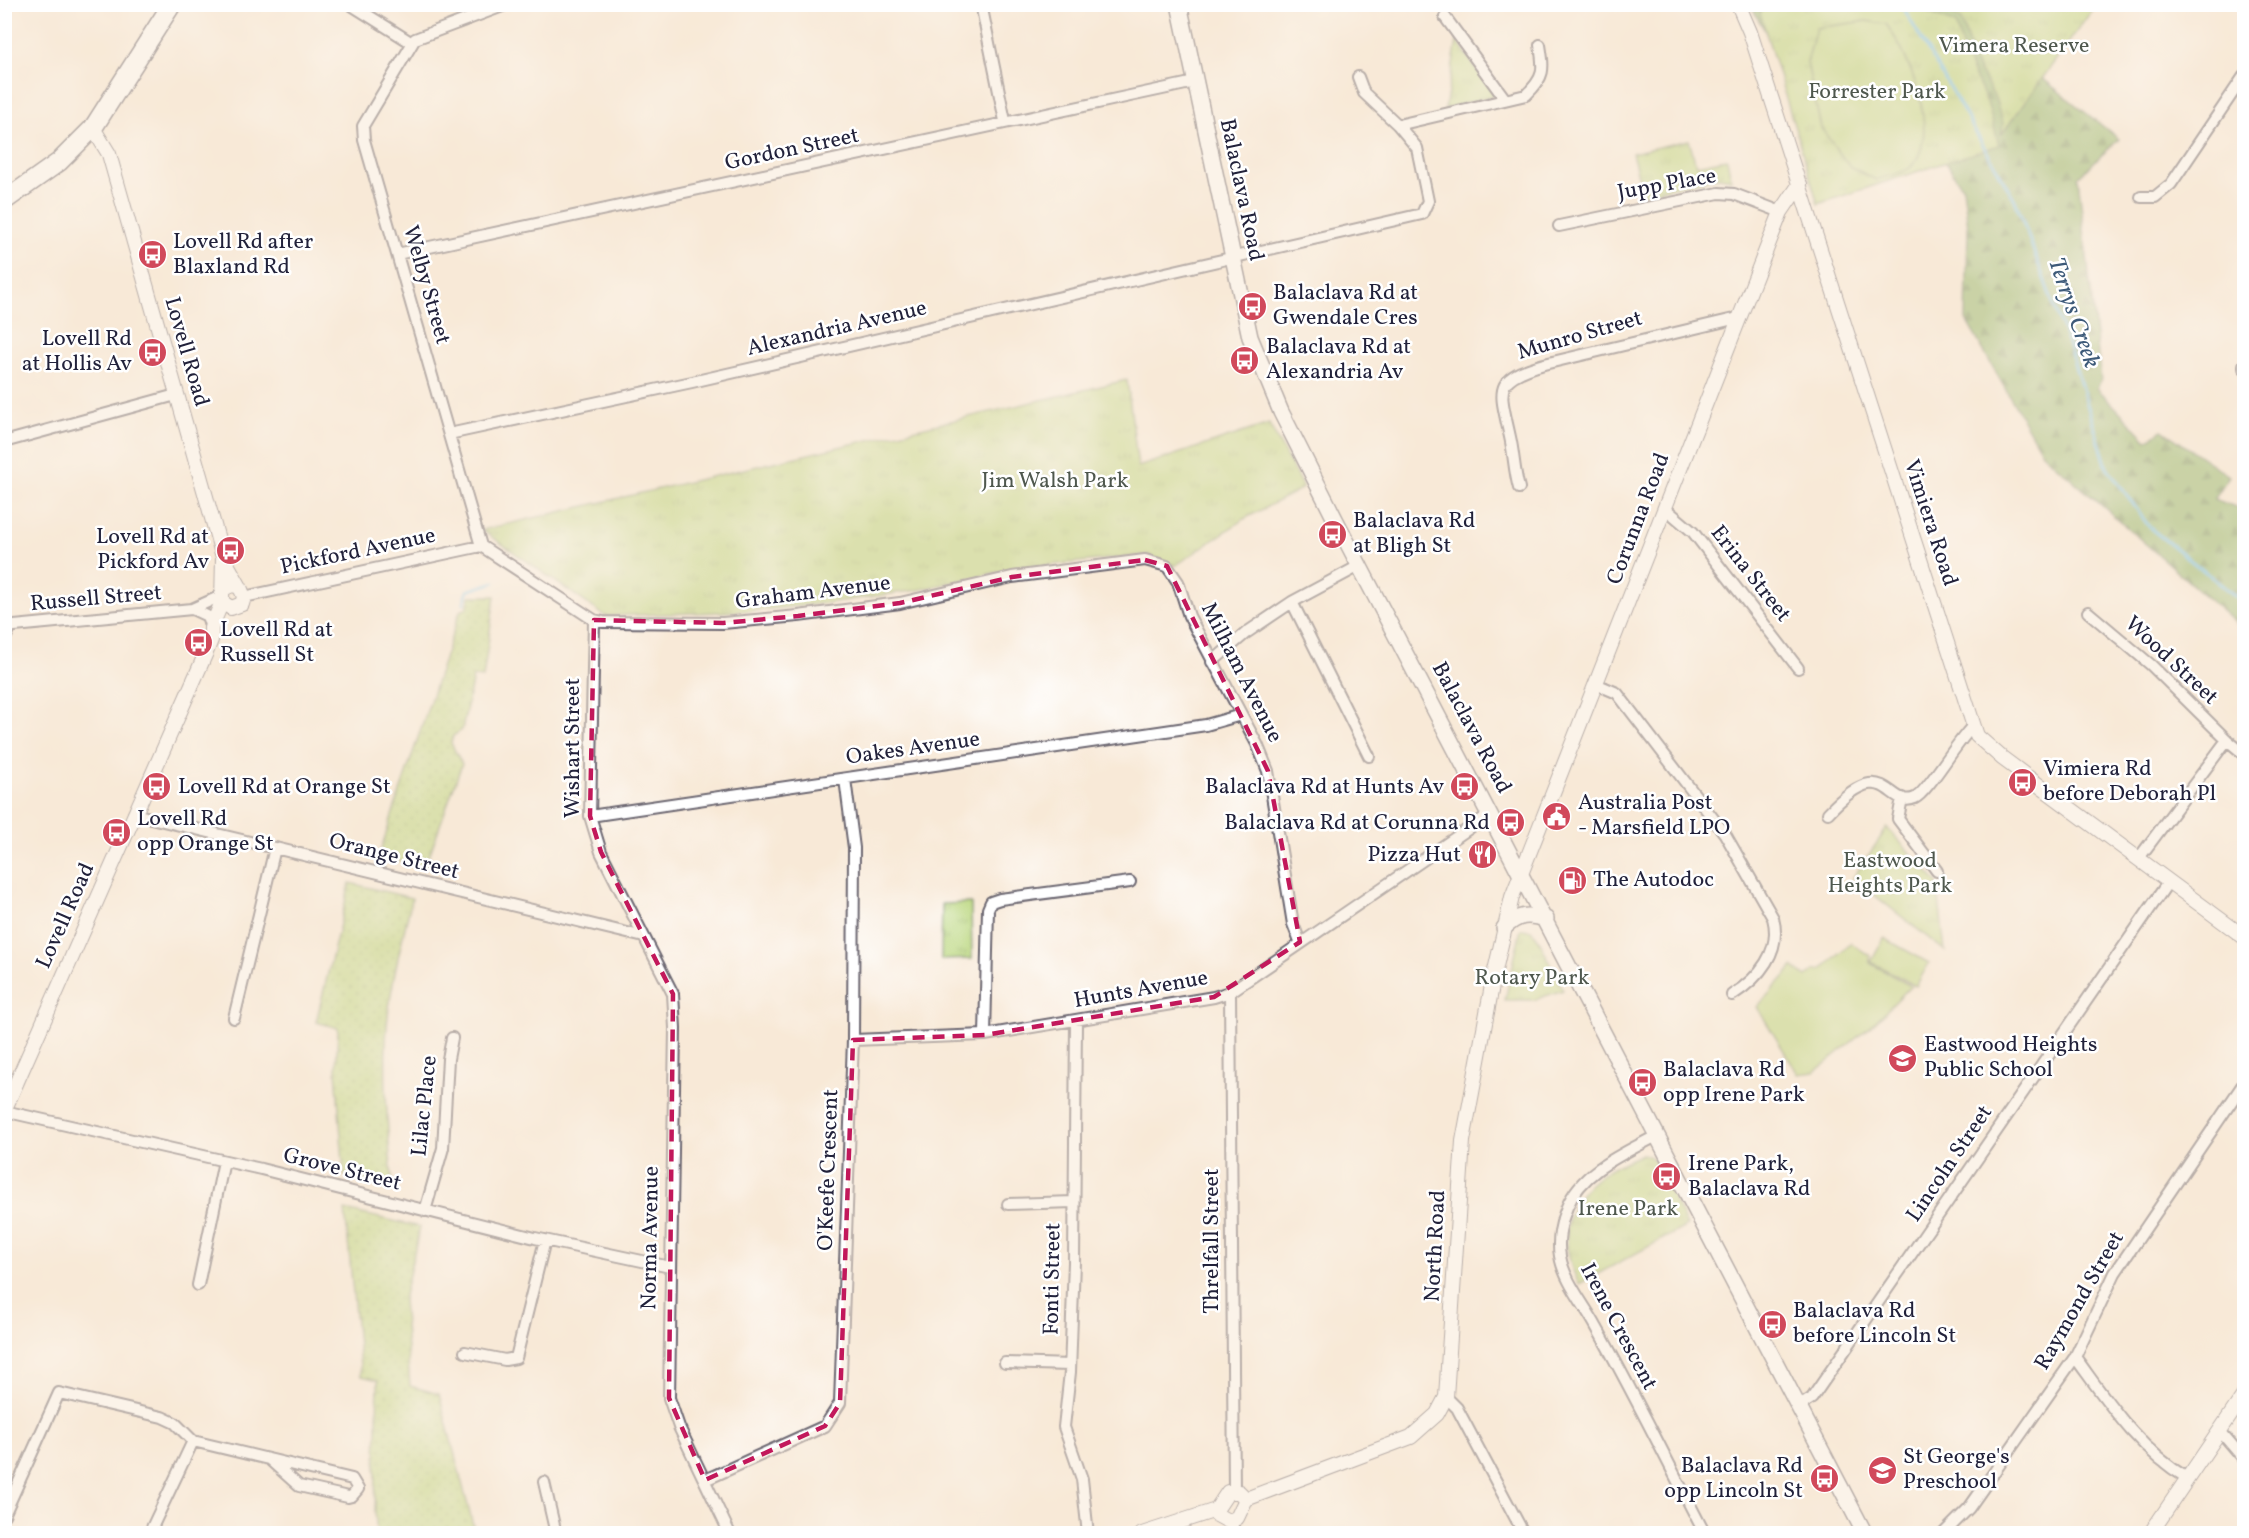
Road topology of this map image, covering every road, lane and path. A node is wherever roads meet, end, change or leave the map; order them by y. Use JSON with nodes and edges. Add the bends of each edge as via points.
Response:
{"nodes":[{"id":1,"x":172,"y":4,"type":"edge"},
{"id":2,"x":350,"y":4,"type":"edge"},
{"id":3,"x":981,"y":4,"type":"edge"},
{"id":4,"x":1179,"y":4,"type":"edge"},
{"id":5,"x":1738,"y":4,"type":"edge"},
{"id":6,"x":502,"y":6,"type":"edge"},
{"id":7,"x":1445,"y":17,"type":"dead end"},
{"id":8,"x":412,"y":43,"type":"junction"},
{"id":9,"x":1540,"y":45,"type":"dead end"},
{"id":10,"x":2244,"y":76,"type":"edge"},
{"id":11,"x":1358,"y":78,"type":"dead end"},
{"id":12,"x":1195,"y":82,"type":"junction"},
{"id":13,"x":1505,"y":99,"type":"junction"},
{"id":14,"x":1005,"y":121,"type":"junction"},
{"id":15,"x":1398,"y":125,"type":"junction"},
{"id":16,"x":93,"y":128,"type":"junction"},
{"id":17,"x":1800,"y":184,"type":"junction"},
{"id":18,"x":2141,"y":196,"type":"dead end"},
{"id":19,"x":4,"y":201,"type":"edge"},
{"id":20,"x":1781,"y":212,"type":"junction"},
{"id":21,"x":1559,"y":226,"type":"dead end"},
{"id":22,"x":397,"y":254,"type":"junction"},
{"id":23,"x":1232,"y":259,"type":"junction"},
{"id":24,"x":1738,"y":318,"type":"junction"},
{"id":25,"x":176,"y":395,"type":"junction"},
{"id":26,"x":449,"y":434,"type":"junction"},
{"id":27,"x":4,"y":442,"type":"edge"},
{"id":28,"x":1519,"y":489,"type":"dead end"},
{"id":29,"x":1666,"y":509,"type":"junction"},
{"id":30,"x":481,"y":546,"type":"junction"},
{"id":31,"x":223,"y":556,"type":"junction"},
{"id":32,"x":1167,"y":566,"type":"joint"},
{"id":33,"x":1361,"y":566,"type":"junction"},
{"id":34,"x":242,"y":592,"type":"junction"},
{"id":35,"x":225,"y":599,"type":"junction"},
{"id":36,"x":1292,"y":602,"type":"junction"},
{"id":37,"x":192,"y":609,"type":"junction"},
{"id":38,"x":2088,"y":612,"type":"dead end"},
{"id":39,"x":594,"y":620,"type":"junction"},
{"id":40,"x":8,"y":627,"type":"edge"},
{"id":41,"x":211,"y":634,"type":"junction"},
{"id":42,"x":4,"y":640,"type":"edge"},
{"id":43,"x":1212,"y":662,"type":"junction"},
{"id":44,"x":1798,"y":668,"type":"dead end"},
{"id":45,"x":1596,"y":684,"type":"junction"},
{"id":46,"x":1241,"y":715,"type":"junction"},
{"id":47,"x":1973,"y":726,"type":"junction"},
{"id":48,"x":2226,"y":740,"type":"junction"},
{"id":49,"x":2244,"y":754,"type":"edge"},
{"id":50,"x":1369,"y":756,"type":"dead end"},
{"id":51,"x":845,"y":778,"type":"junction"},
{"id":52,"x":1902,"y":798,"type":"junction"},
{"id":53,"x":1828,"y":813,"type":"dead end"},
{"id":54,"x":134,"y":814,"type":"junction"},
{"id":55,"x":1490,"y":814,"type":"junction"},
{"id":56,"x":590,"y":816,"type":"junction"},
{"id":57,"x":275,"y":848,"type":"junction"},
{"id":58,"x":2139,"y":858,"type":"junction"},
{"id":59,"x":1937,"y":871,"type":"dead end"},
{"id":60,"x":1521,"y":872,"type":"junction"},
{"id":61,"x":2169,"y":881,"type":"junction"},
{"id":62,"x":1130,"y":882,"type":"dead end"},
{"id":63,"x":1546,"y":919,"type":"junction"},
{"id":64,"x":1504,"y":927,"type":"junction"},
{"id":65,"x":644,"y":937,"type":"junction"},
{"id":66,"x":2244,"y":937,"type":"edge"},
{"id":67,"x":1300,"y":942,"type":"junction"},
{"id":68,"x":1230,"y":992,"type":"junction"},
{"id":69,"x":1732,"y":995,"type":"dead end"},
{"id":70,"x":234,"y":1018,"type":"dead end"},
{"id":71,"x":1076,"y":1022,"type":"junction"},
{"id":72,"x":985,"y":1035,"type":"junction"},
{"id":73,"x":452,"y":1038,"type":"dead end"},
{"id":74,"x":853,"y":1040,"type":"junction"},
{"id":75,"x":2244,"y":1083,"type":"edge"},
{"id":76,"x":4,"y":1111,"type":"edge"},
{"id":77,"x":1658,"y":1135,"type":"junction"},
{"id":78,"x":224,"y":1161,"type":"junction"},
{"id":79,"x":1074,"y":1202,"type":"junction"},
{"id":80,"x":1008,"y":1204,"type":"dead end"},
{"id":81,"x":425,"y":1211,"type":"junction"},
{"id":82,"x":545,"y":1240,"type":"junction"},
{"id":83,"x":670,"y":1267,"type":"junction"},
{"id":84,"x":198,"y":1285,"type":"dead end"},
{"id":85,"x":465,"y":1352,"type":"dead end"},
{"id":86,"x":2075,"y":1357,"type":"junction"},
{"id":87,"x":1005,"y":1363,"type":"dead end"},
{"id":88,"x":1070,"y":1365,"type":"junction"},
{"id":89,"x":2244,"y":1395,"type":"edge"},
{"id":90,"x":1446,"y":1397,"type":"junction"},
{"id":91,"x":1800,"y":1406,"type":"junction"},
{"id":92,"x":2220,"y":1431,"type":"junction"},
{"id":93,"x":193,"y":1440,"type":"junction"},
{"id":94,"x":2244,"y":1459,"type":"edge"},
{"id":95,"x":270,"y":1460,"type":"junction"},
{"id":96,"x":2187,"y":1478,"type":"junction"},
{"id":97,"x":705,"y":1480,"type":"junction"},
{"id":98,"x":544,"y":1482,"type":"dead end"},
{"id":99,"x":1234,"y":1491,"type":"junction"},
{"id":100,"x":1245,"y":1500,"type":"junction"},
{"id":101,"x":1215,"y":1510,"type":"junction"},
{"id":102,"x":4,"y":1515,"type":"edge"},
{"id":103,"x":1233,"y":1527,"type":"edge"},
{"id":104,"x":149,"y":1533,"type":"edge"},
{"id":105,"x":556,"y":1533,"type":"edge"},
{"id":106,"x":730,"y":1533,"type":"edge"},
{"id":107,"x":1088,"y":1533,"type":"edge"},
{"id":108,"x":1143,"y":1533,"type":"edge"},
{"id":109,"x":1524,"y":1533,"type":"edge"},
{"id":110,"x":1705,"y":1533,"type":"edge"},
{"id":111,"x":1865,"y":1533,"type":"edge"},
{"id":112,"x":1943,"y":1533,"type":"edge"},
{"id":113,"x":2150,"y":1533,"type":"edge"}],
"edges":[{"from":1,"to":16,"type":"main road"},
{"from":2,"to":8,"type":"street"},
{"from":3,"to":14,"type":"street"},
{"from":4,"to":12,"type":"main road","name":"Balaclava Road"},
{"from":5,"to":17,"type":"street","name":"Vimiera Road"},
{"from":6,"to":8,"type":"street"},
{"from":7,"to":13,"type":"street"},
{"from":8,"to":22,"type":"street","name":"Welby Street","via":[[363,126]]},
{"from":9,"to":13,"type":"street","via":[[1544,65],[1540,81],[1526,95]]},
{"from":10,"to":18,"type":"street","via":[[2171,184],[2155,197]]},
{"from":11,"to":15,"type":"street","via":[[1364,93]]},
{"from":12,"to":14,"type":"street","name":"Gordon Street"},
{"from":12,"to":23,"type":"main road","name":"Balaclava Road"},
{"from":13,"to":15,"type":"street"},
{"from":14,"to":22,"type":"street","name":"Gordon Street"},
{"from":15,"to":23,"type":"street","name":"Alexandria Avenue","via":[[1417,148],[1428,201],[1422,214]]},
{"from":16,"to":19,"type":"main road","via":[[59,162]]},
{"from":16,"to":25,"type":"street","name":"Lovell Road","via":[[109,154]]},
{"from":17,"to":20,"type":"street","name":"Corunna Road"},
{"from":17,"to":47,"type":"street","name":"Vimiera Road"},
{"from":20,"to":21,"type":"street","name":"Jupp Place","via":[[1734,194],[1719,193]]},
{"from":20,"to":24,"type":"street","name":"Corunna Road"},
{"from":22,"to":26,"type":"street","name":"Welby Street"},
{"from":23,"to":26,"type":"street","name":"Alexandria Avenue"},
{"from":23,"to":33,"type":"main road","name":"Balaclava Road","via":[[1250,336],[1271,390]]},
{"from":24,"to":28,"type":"street","name":"Munro Street","via":[[1544,364],[1509,378],[1502,408]]},
{"from":24,"to":29,"type":"street","name":"Corunna Road"},
{"from":25,"to":27,"type":"street"},
{"from":25,"to":31,"type":"street","name":"Lovell Road"},
{"from":26,"to":30,"type":"street","name":"Welby Street"},
{"from":29,"to":44,"type":"street","name":"Erina Street","via":[[1693,532]]},
{"from":29,"to":45,"type":"street","name":"Corunna Road"},
{"from":30,"to":34,"type":"street","name":"Pickford Avenue"},
{"from":30,"to":39,"type":"street"},
{"from":31,"to":34,"type":"street","name":"Lovell Road"},
{"from":31,"to":35,"type":"street","name":"Lovell Road"},
{"from":32,"to":39,"type":"street","name":"Graham Avenue","via":[[1145,560],[1012,577],[900,603],[798,616],[723,623]]},
{"from":32,"to":43,"type":"street","name":"Milham Avenue","via":[[1178,582],[1189,616]]},
{"from":33,"to":36,"type":"street"},
{"from":33,"to":55,"type":"main road","name":"Balaclava Road"},
{"from":34,"to":35,"type":"street","via":[[232,585]]},
{"from":34,"to":35,"type":"street","via":[[242,604]]},
{"from":35,"to":37,"type":"street","name":"Russell Street"},
{"from":35,"to":41,"type":"street","name":"Lovell Road"},
{"from":36,"to":43,"type":"street"},
{"from":36,"to":50,"type":"street"},
{"from":37,"to":40,"type":"street","name":"Russell Street"},
{"from":37,"to":41,"type":"street","name":"Russell Street","via":[[207,616]]},
{"from":38,"to":48,"type":"street","name":"Wood Street","via":[[2151,665]]},
{"from":39,"to":56,"type":"street","name":"Wishart Street"},
{"from":40,"to":42,"type":"street"},
{"from":41,"to":54,"type":"street","name":"Lovell Road"},
{"from":43,"to":46,"type":"street","name":"Milham Avenue"},
{"from":45,"to":60,"type":"street","name":"Corunna Road"},
{"from":45,"to":69,"type":"street","via":[[1617,693],[1725,834],[1773,918],[1777,933],[1773,950],[1763,968]]},
{"from":46,"to":51,"type":"street","name":"Oakes Avenue","via":[[1206,725]]},
{"from":46,"to":67,"type":"street","name":"Milham Avenue","via":[[1268,771],[1293,924]]},
{"from":47,"to":52,"type":"street","via":[[1952,748],[1922,794],[1912,800]]},
{"from":47,"to":58,"type":"street","name":"Vimiera Road","via":[[1995,753]]},
{"from":48,"to":49,"type":"street","name":"Wood Street"},
{"from":48,"to":58,"type":"street"},
{"from":51,"to":56,"type":"street","name":"Oakes Avenue"},
{"from":51,"to":74,"type":"street","name":"O'Keefe Crescent","via":[[854,848]]},
{"from":52,"to":53,"type":"street","via":[[1871,782],[1851,789]]},
{"from":52,"to":59,"type":"street","via":[[1898,819]]},
{"from":54,"to":57,"type":"street","name":"Orange Street"},
{"from":54,"to":76,"type":"street","name":"Lovell Road"},
{"from":55,"to":60,"type":"main road","name":"Balaclava Road"},
{"from":55,"to":67,"type":"street","name":"Hunts Avenue"},
{"from":56,"to":65,"type":"street","name":"Wishart Street","via":[[601,852]]},
{"from":57,"to":65,"type":"street","name":"Orange Street"},
{"from":57,"to":70,"type":"street"},
{"from":58,"to":61,"type":"street","name":"Vimiera Road"},
{"from":60,"to":63,"type":"main road","name":"Balaclava Road"},
{"from":60,"to":64,"type":"street","name":"North Road"},
{"from":61,"to":66,"type":"street","name":"Vimiera Road"},
{"from":61,"to":91,"type":"street","name":"Lincoln Street","via":[[1812,1398]]},
{"from":62,"to":72,"type":"street","via":[[991,902]]},
{"from":63,"to":64,"type":"main road","via":[[1523,915]]},
{"from":63,"to":77,"type":"main road","name":"Balaclava Road"},
{"from":64,"to":90,"type":"street","name":"North Road","via":[[1463,1141]]},
{"from":65,"to":83,"type":"street","name":"Norma Avenue","via":[[672,994],[675,1028]]},
{"from":67,"to":68,"type":"street","name":"Hunts Avenue"},
{"from":68,"to":71,"type":"street","name":"Hunts Avenue"},
{"from":68,"to":99,"type":"street","name":"Threlfall Street"},
{"from":71,"to":72,"type":"street","name":"Hunts Avenue"},
{"from":71,"to":79,"type":"street","name":"Fonti Street"},
{"from":72,"to":74,"type":"street","name":"Hunts Avenue"},
{"from":73,"to":81,"type":"street","name":"Lilac Place","via":[[443,1148]]},
{"from":74,"to":97,"type":"street","name":"O'Keefe Crescent","via":[[840,1403],[825,1426]]},
{"from":75,"to":86,"type":"street","name":"Raymond Street","via":[[2115,1273]]},
{"from":76,"to":78,"type":"street","name":"Grove Street"},
{"from":77,"to":91,"type":"main road","name":"Balaclava Road"},
{"from":77,"to":110,"type":"street","name":"Irene Crescent","via":[[1582,1182],[1562,1219],[1559,1255],[1565,1273]]},
{"from":78,"to":81,"type":"street","name":"Grove Street"},
{"from":78,"to":84,"type":"street"},
{"from":79,"to":80,"type":"street"},
{"from":79,"to":88,"type":"street","name":"Fonti Street"},
{"from":81,"to":82,"type":"street","name":"Grove Street"},
{"from":82,"to":83,"type":"street","name":"Grove Street"},
{"from":82,"to":85,"type":"street","via":[[516,1358],[505,1360]]},
{"from":83,"to":97,"type":"street","name":"Norma Avenue","via":[[669,1398]]},
{"from":86,"to":96,"type":"street","via":[[2143,1447]]},
{"from":86,"to":112,"type":"street","name":"Raymond Street","via":[[1976,1498]]},
{"from":87,"to":88,"type":"street"},
{"from":88,"to":107,"type":"street","name":"Fonti Street","via":[[1064,1427],[1082,1479]]},
{"from":89,"to":92,"type":"street"},
{"from":90,"to":100,"type":"street","via":[[1437,1414],[1411,1437]]},
{"from":90,"to":109,"type":"street","via":[[1457,1408]]},
{"from":91,"to":111,"type":"main road","name":"Balaclava Road"},
{"from":92,"to":94,"type":"street"},
{"from":92,"to":96,"type":"street"},
{"from":93,"to":95,"type":"street"},
{"from":93,"to":102,"type":"street","via":[[162,1417],[59,1393]]},
{"from":93,"to":104,"type":"street"},
{"from":95,"to":95,"type":"street","via":[[299,1486],[348,1497],[358,1489],[352,1479]]},
{"from":96,"to":113,"type":"street"},
{"from":97,"to":106,"type":"street","name":"Norma Avenue"},
{"from":98,"to":105,"type":"street"},
{"from":99,"to":100,"type":"street","via":[[1244,1495]]},
{"from":99,"to":101,"type":"street","via":[[1225,1495]]},
{"from":100,"to":103,"type":"street"},
{"from":101,"to":103,"type":"street"},
{"from":101,"to":108,"type":"street"}]}
